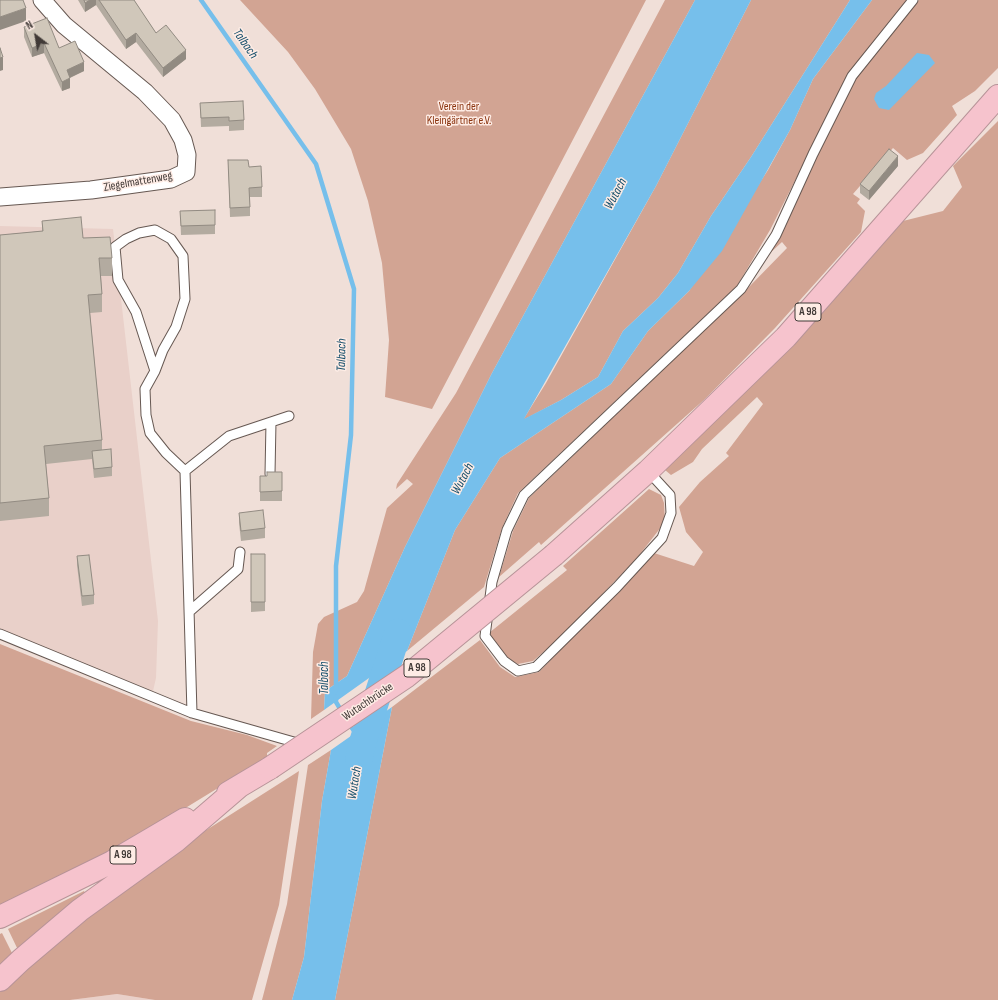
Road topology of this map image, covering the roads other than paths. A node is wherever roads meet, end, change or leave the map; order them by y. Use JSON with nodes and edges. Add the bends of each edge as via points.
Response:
{"nodes":[{"id":1,"x":42,"y":0,"type":"edge"},
{"id":2,"x":913,"y":0,"type":"edge"},
{"id":3,"x":998,"y":96,"type":"edge"},
{"id":4,"x":0,"y":197,"type":"edge"},
{"id":5,"x":155,"y":371,"type":"junction"},
{"id":6,"x":289,"y":416,"type":"dead end"},
{"id":7,"x":271,"y":422,"type":"junction"},
{"id":8,"x":648,"y":470,"type":"junction"},
{"id":9,"x":185,"y":471,"type":"junction"},
{"id":10,"x":270,"y":474,"type":"edge"},
{"id":11,"x":240,"y":552,"type":"dead end"},
{"id":12,"x":190,"y":611,"type":"junction"},
{"id":13,"x":0,"y":634,"type":"edge"},
{"id":14,"x":192,"y":713,"type":"junction"},
{"id":15,"x":305,"y":745,"type":"dead end"},
{"id":16,"x":241,"y":785,"type":"junction"},
{"id":17,"x":0,"y":917,"type":"edge"},
{"id":18,"x":0,"y":980,"type":"edge"}],
"edges":[{"from":1,"to":4,"type":"street","name":"Ziegelmattenweg","via":[[64,25],[145,92],[172,120],[183,140],[187,155],[186,172],[171,179],[91,190]]},
{"from":2,"to":8,"type":"lane","via":[[852,76],[776,235],[741,289],[524,495],[507,530],[494,574],[485,636],[504,661],[518,671],[536,667],[617,587],[662,538],[671,513],[670,495]]},
{"from":3,"to":8,"type":"highway","number":"A 98","via":[[786,337]]},
{"from":5,"to":5,"type":"lane","via":[[176,327],[185,299],[183,256],[171,239],[155,230],[139,233],[115,247],[118,280],[136,312]]},
{"from":5,"to":9,"type":"lane","via":[[145,389],[150,433]]},
{"from":6,"to":7,"type":"lane"},
{"from":7,"to":9,"type":"lane","via":[[229,436]]},
{"from":7,"to":10,"type":"lane"},
{"from":8,"to":16,"type":"highway","name":"Wutachbrücke","number":"A 98","bridge":true,"via":[[554,555],[407,676]]},
{"from":9,"to":12,"type":"lane"},
{"from":11,"to":12,"type":"lane","via":[[238,569]]},
{"from":12,"to":14,"type":"lane"},
{"from":13,"to":14,"type":"lane"},
{"from":14,"to":15,"type":"lane"},
{"from":16,"to":17,"type":"highway","number":"A 98","via":[[112,862]]},
{"from":16,"to":18,"type":"highway","via":[[178,840],[80,910]]}]}
